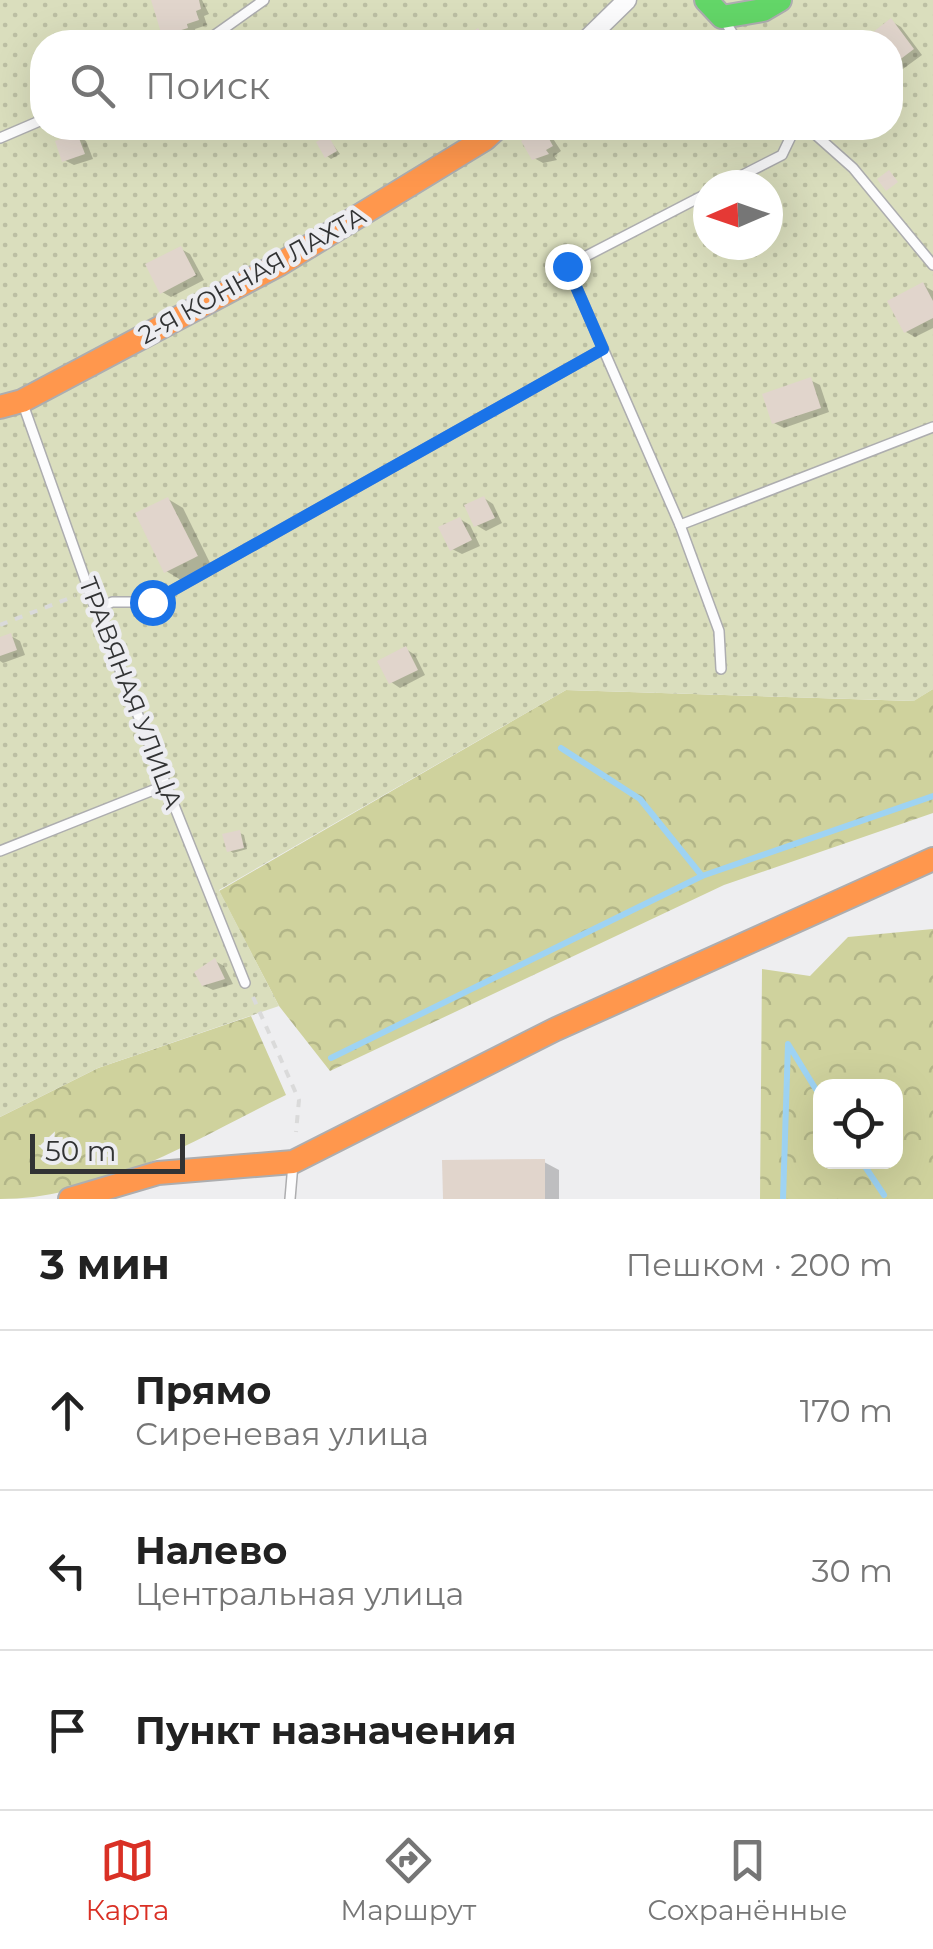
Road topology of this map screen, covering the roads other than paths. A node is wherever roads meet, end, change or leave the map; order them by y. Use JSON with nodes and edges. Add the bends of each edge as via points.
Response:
{"nodes":[{"id":1,"x":264,"y":0,"type":"edge"},
{"id":2,"x":627,"y":0,"type":"edge"},
{"id":3,"x":780,"y":0,"type":"edge"},
{"id":4,"x":714,"y":8,"type":"edge"},
{"id":5,"x":222,"y":30,"type":"edge"},
{"id":6,"x":596,"y":30,"type":"edge"},
{"id":7,"x":730,"y":30,"type":"edge"},
{"id":8,"x":30,"y":125,"type":"edge"},
{"id":9,"x":0,"y":138,"type":"edge"},
{"id":10,"x":483,"y":140,"type":"edge"},
{"id":11,"x":789,"y":140,"type":"edge"},
{"id":12,"x":822,"y":140,"type":"edge"},
{"id":13,"x":753,"y":170,"type":"edge"},
{"id":14,"x":693,"y":201,"type":"edge"},
{"id":15,"x":933,"y":266,"type":"edge"},
{"id":16,"x":603,"y":349,"type":"junction"},
{"id":17,"x":11,"y":404,"type":"edge"},
{"id":18,"x":933,"y":426,"type":"edge"},
{"id":19,"x":680,"y":525,"type":"junction"},
{"id":20,"x":96,"y":610,"type":"junction"},
{"id":21,"x":721,"y":669,"type":"dead end"},
{"id":22,"x":166,"y":785,"type":"junction"},
{"id":23,"x":0,"y":851,"type":"edge"},
{"id":24,"x":933,"y":859,"type":"edge"},
{"id":25,"x":245,"y":983,"type":"road end"},
{"id":26,"x":293,"y":1162,"type":"junction"},
{"id":27,"x":70,"y":1199,"type":"edge"},
{"id":28,"x":290,"y":1199,"type":"edge"}],
"edges":[{"from":1,"to":5,"type":"lane"},
{"from":2,"to":6,"type":"street"},
{"from":3,"to":4,"type":"street","via":[[763,10]]},
{"from":4,"to":7,"type":"lane"},
{"from":8,"to":9,"type":"lane"},
{"from":10,"to":17,"type":"street","name":"2-Я КОННАЯ ЛАХТА","via":[[280,264]]},
{"from":11,"to":13,"type":"lane","via":[[782,155]]},
{"from":12,"to":15,"type":"lane","via":[[853,168]]},
{"from":14,"to":16,"type":"lane","via":[[567,266]]},
{"from":16,"to":19,"type":"lane"},
{"from":16,"to":20,"type":"lane","via":[[152,602],[112,602]]},
{"from":17,"to":20,"type":"lane","name":"ТРАВЯНАЯ УЛИЦА"},
{"from":18,"to":19,"type":"lane"},
{"from":19,"to":21,"type":"lane","via":[[719,632]]},
{"from":20,"to":22,"type":"lane","name":"ТРАВЯНАЯ УЛИЦА"},
{"from":22,"to":23,"type":"lane"},
{"from":22,"to":25,"type":"lane","name":"ТРАВЯНАЯ УЛИЦА"},
{"from":24,"to":26,"type":"street","via":[[554,1030]]},
{"from":26,"to":27,"type":"street","via":[[158,1173]]},
{"from":26,"to":28,"type":"lane"}]}
